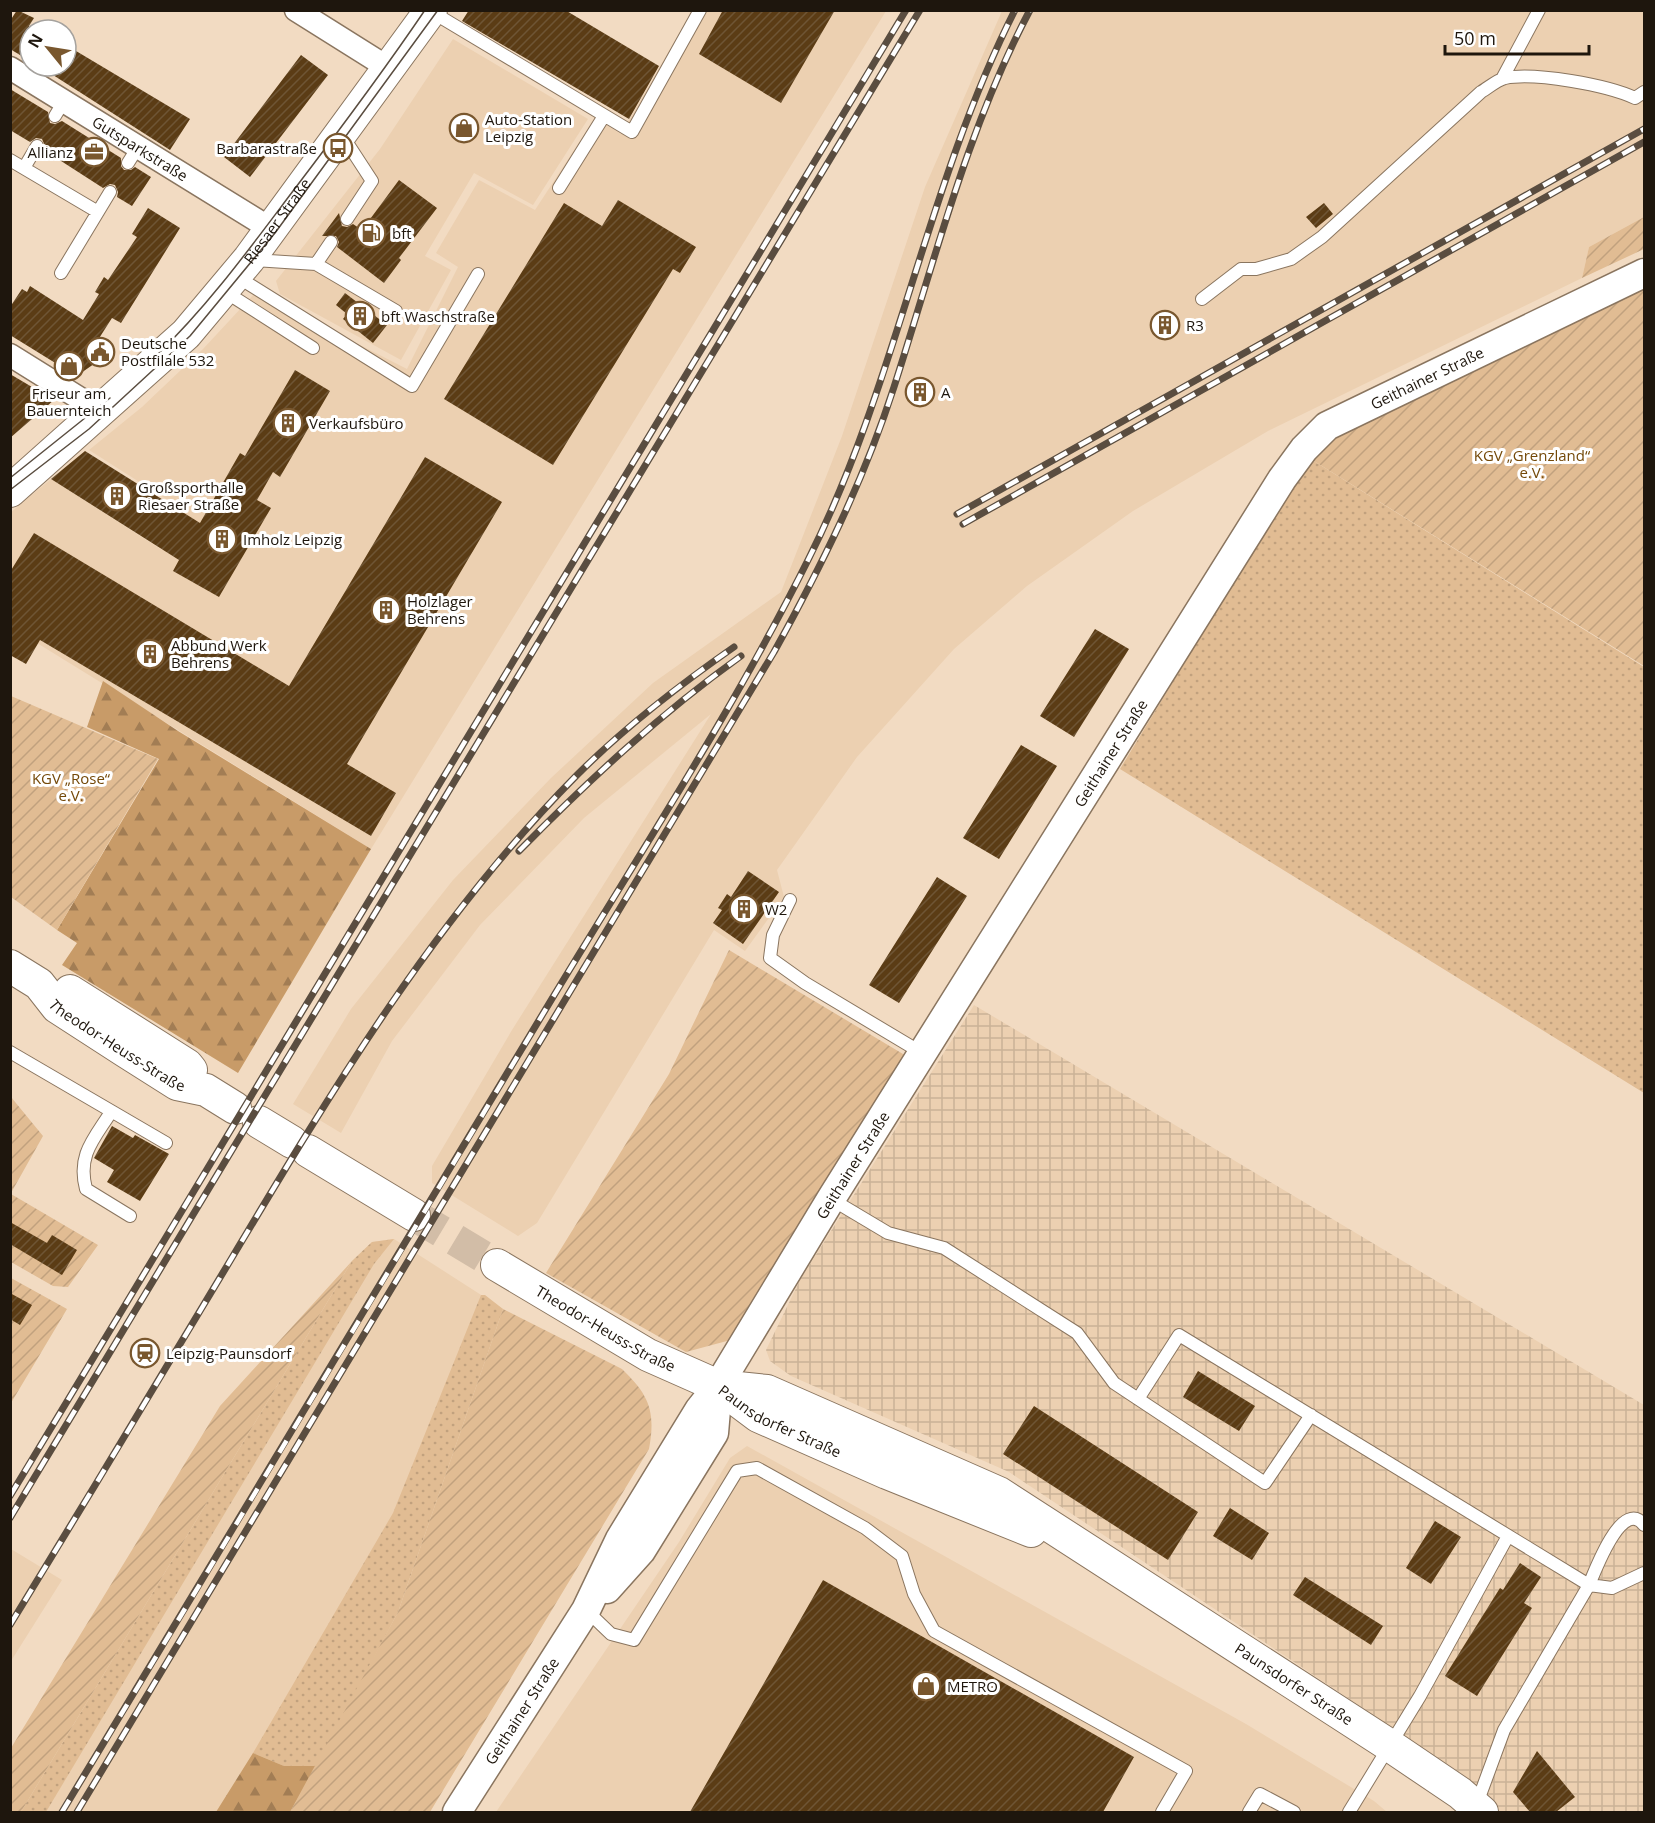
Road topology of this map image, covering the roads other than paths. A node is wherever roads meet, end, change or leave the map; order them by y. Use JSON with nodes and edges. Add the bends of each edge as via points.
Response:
{"nodes":[{"id":1,"x":296,"y":10,"type":"edge"},
{"id":2,"x":700,"y":10,"type":"edge"},
{"id":3,"x":1539,"y":10,"type":"edge"},
{"id":4,"x":431,"y":11,"type":"edge"},
{"id":5,"x":10,"y":68,"type":"edge"},
{"id":6,"x":390,"y":69,"type":"junction"},
{"id":7,"x":1502,"y":79,"type":"junction"},
{"id":8,"x":1644,"y":92,"type":"edge"},
{"id":9,"x":604,"y":116,"type":"junction"},
{"id":10,"x":342,"y":134,"type":"junction"},
{"id":11,"x":37,"y":146,"type":"dead end"},
{"id":12,"x":10,"y":160,"type":"edge"},
{"id":13,"x":24,"y":168,"type":"junction"},
{"id":14,"x":559,"y":188,"type":"dead end"},
{"id":15,"x":110,"y":192,"type":"dead end"},
{"id":16,"x":98,"y":213,"type":"junction"},
{"id":17,"x":347,"y":219,"type":"dead end"},
{"id":18,"x":270,"y":229,"type":"junction"},
{"id":19,"x":330,"y":242,"type":"dead end"},
{"id":20,"x":316,"y":264,"type":"junction"},
{"id":21,"x":61,"y":273,"type":"dead end"},
{"id":22,"x":1644,"y":273,"type":"edge"},
{"id":23,"x":478,"y":274,"type":"dead end"},
{"id":24,"x":236,"y":275,"type":"junction"},
{"id":25,"x":1202,"y":299,"type":"dead end"},
{"id":26,"x":396,"y":311,"type":"dead end"},
{"id":27,"x":313,"y":348,"type":"dead end"},
{"id":28,"x":10,"y":355,"type":"edge"},
{"id":29,"x":100,"y":411,"type":"junction"},
{"id":30,"x":10,"y":472,"type":"edge"},
{"id":31,"x":10,"y":491,"type":"edge"},
{"id":32,"x":790,"y":900,"type":"dead end"},
{"id":33,"x":10,"y":966,"type":"edge"},
{"id":34,"x":10,"y":1052,"type":"edge"},
{"id":35,"x":923,"y":1054,"type":"junction"},
{"id":36,"x":111,"y":1112,"type":"junction"},
{"id":37,"x":166,"y":1143,"type":"dead end"},
{"id":38,"x":831,"y":1199,"type":"junction"},
{"id":39,"x":414,"y":1215,"type":"tunnel mouth"},
{"id":40,"x":130,"y":1216,"type":"dead end"},
{"id":41,"x":497,"y":1265,"type":"tunnel mouth"},
{"id":42,"x":718,"y":1386,"type":"junction"},
{"id":43,"x":1138,"y":1399,"type":"junction"},
{"id":44,"x":1311,"y":1415,"type":"junction"},
{"id":45,"x":1644,"y":1525,"type":"edge"},
{"id":46,"x":1508,"y":1536,"type":"junction"},
{"id":47,"x":1644,"y":1573,"type":"edge"},
{"id":48,"x":1589,"y":1586,"type":"junction"},
{"id":49,"x":586,"y":1610,"type":"junction"},
{"id":50,"x":1389,"y":1745,"type":"junction"},
{"id":51,"x":1479,"y":1810,"type":"edge"},
{"id":52,"x":458,"y":1812,"type":"edge"},
{"id":53,"x":1162,"y":1812,"type":"edge"},
{"id":54,"x":1249,"y":1812,"type":"edge"},
{"id":55,"x":1294,"y":1812,"type":"edge"},
{"id":56,"x":1349,"y":1812,"type":"edge"}],
"edges":[{"from":1,"to":6,"type":"street"},
{"from":2,"to":9,"type":"lane","via":[[632,132]]},
{"from":3,"to":7,"type":"lane"},
{"from":4,"to":6,"type":"main road","name":"Riesaer Straße"},
{"from":4,"to":9,"type":"lane"},
{"from":5,"to":18,"type":"street","name":"Gutsparkstraße","via":[[60,109],[133,155]]},
{"from":6,"to":10,"type":"main road","name":"Riesaer Straße"},
{"from":7,"to":8,"type":"lane","via":[[1589,84],[1635,98]]},
{"from":7,"to":25,"type":"lane","via":[[1481,92],[1322,237],[1291,259],[1241,269]]},
{"from":9,"to":14,"type":"lane"},
{"from":10,"to":17,"type":"lane","via":[[372,181]]},
{"from":10,"to":18,"type":"main road","name":"Riesaer Straße"},
{"from":11,"to":13,"type":"lane"},
{"from":12,"to":13,"type":"lane"},
{"from":13,"to":16,"type":"lane"},
{"from":15,"to":16,"type":"lane"},
{"from":16,"to":21,"type":"lane"},
{"from":18,"to":24,"type":"main road","name":"Riesaer Straße"},
{"from":19,"to":20,"type":"lane"},
{"from":20,"to":24,"type":"lane"},
{"from":20,"to":26,"type":"lane"},
{"from":22,"to":35,"type":"street","name":"Geithainer Straße","via":[[1327,426],[1304,450],[1282,479]]},
{"from":23,"to":24,"type":"lane","via":[[412,386]]},
{"from":24,"to":27,"type":"lane"},
{"from":24,"to":29,"type":"main road","name":"Riesaer Straße","via":[[186,334]]},
{"from":28,"to":29,"type":"street"},
{"from":29,"to":30,"type":"main road","name":"Riesaer Straße"},
{"from":29,"to":31,"type":"main road","name":"Riesaer Straße"},
{"from":32,"to":35,"type":"lane","via":[[773,935],[770,958]]},
{"from":33,"to":39,"type":"main road","name":"Theodor-Heuss-Straße","via":[[39,984],[65,988],[137,1032],[187,1065],[206,1090]]},
{"from":34,"to":36,"type":"lane"},
{"from":35,"to":38,"type":"street","name":"Geithainer Straße"},
{"from":36,"to":37,"type":"lane"},
{"from":36,"to":40,"type":"lane","via":[[84,1156],[83,1177],[86,1189]]},
{"from":38,"to":42,"type":"street","name":"Geithainer Straße"},
{"from":38,"to":43,"type":"lane","via":[[888,1233],[944,1248],[1077,1333],[1114,1383]]},
{"from":41,"to":42,"type":"main road","name":"Theodor-Heuss-Straße","via":[[648,1355]]},
{"from":42,"to":49,"type":"street","name":"Geithainer Straße","via":[[714,1433],[641,1551]]},
{"from":42,"to":50,"type":"main road","name":"Paunsdorfer Straße","via":[[758,1416],[1101,1559]]},
{"from":43,"to":44,"type":"lane","via":[[1179,1335]]},
{"from":43,"to":44,"type":"lane","via":[[1265,1484]]},
{"from":44,"to":46,"type":"lane"},
{"from":45,"to":48,"type":"lane","via":[[1632,1519],[1620,1525]]},
{"from":46,"to":48,"type":"lane"},
{"from":46,"to":50,"type":"lane"},
{"from":47,"to":48,"type":"lane","via":[[1612,1588]]},
{"from":48,"to":51,"type":"lane","via":[[1504,1730]]},
{"from":49,"to":52,"type":"street","name":"Geithainer Straße"},
{"from":49,"to":53,"type":"lane","via":[[611,1634],[634,1640],[737,1471],[758,1468],[865,1528],[902,1556],[914,1594],[934,1631],[1186,1771]]},
{"from":50,"to":51,"type":"main road","name":"Paunsdorfer Straße"},
{"from":50,"to":56,"type":"lane"},
{"from":54,"to":55,"type":"lane","via":[[1260,1794]]}]}
